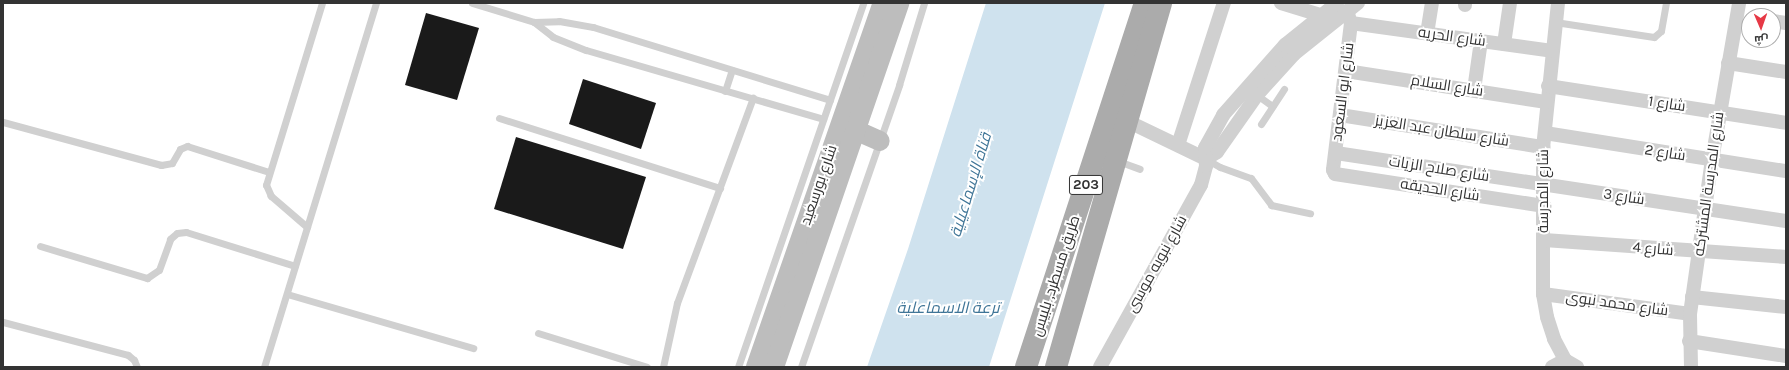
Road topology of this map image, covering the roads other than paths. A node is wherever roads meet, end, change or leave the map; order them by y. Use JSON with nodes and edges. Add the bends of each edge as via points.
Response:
{"nodes":[{"id":1,"x":322,"y":3,"type":"edge"},
{"id":2,"x":376,"y":3,"type":"edge"},
{"id":3,"x":472,"y":3,"type":"edge"},
{"id":4,"x":863,"y":3,"type":"edge"},
{"id":5,"x":883,"y":3,"type":"edge"},
{"id":6,"x":900,"y":3,"type":"edge"},
{"id":7,"x":924,"y":3,"type":"edge"},
{"id":8,"x":1145,"y":3,"type":"edge"},
{"id":9,"x":1161,"y":3,"type":"edge"},
{"id":10,"x":1224,"y":3,"type":"edge"},
{"id":11,"x":1281,"y":3,"type":"edge"},
{"id":12,"x":1432,"y":3,"type":"edge"},
{"id":13,"x":1510,"y":3,"type":"edge"},
{"id":14,"x":1558,"y":3,"type":"edge"},
{"id":15,"x":1666,"y":3,"type":"edge"},
{"id":16,"x":1348,"y":10,"type":"edge"},
{"id":17,"x":1320,"y":15,"type":"junction"},
{"id":18,"x":1741,"y":16,"type":"edge"},
{"id":19,"x":534,"y":22,"type":"junction"},
{"id":20,"x":1555,"y":22,"type":"junction"},
{"id":21,"x":1427,"y":34,"type":"junction"},
{"id":22,"x":1482,"y":41,"type":"junction"},
{"id":23,"x":1504,"y":44,"type":"junction"},
{"id":24,"x":1552,"y":51,"type":"junction"},
{"id":25,"x":1728,"y":62,"type":"junction"},
{"id":26,"x":732,"y":70,"type":"junction"},
{"id":27,"x":1346,"y":71,"type":"junction"},
{"id":28,"x":1786,"y":72,"type":"edge"},
{"id":29,"x":1548,"y":86,"type":"junction"},
{"id":30,"x":1284,"y":89,"type":"dead end"},
{"id":31,"x":1474,"y":90,"type":"junction"},
{"id":32,"x":725,"y":91,"type":"junction"},
{"id":33,"x":1257,"y":95,"type":"junction"},
{"id":34,"x":753,"y":98,"type":"junction"},
{"id":35,"x":830,"y":100,"type":"junction"},
{"id":36,"x":1547,"y":102,"type":"junction"},
{"id":37,"x":1272,"y":106,"type":"junction"},
{"id":38,"x":1719,"y":112,"type":"junction"},
{"id":39,"x":1340,"y":115,"type":"junction"},
{"id":40,"x":499,"y":118,"type":"dead end"},
{"id":41,"x":823,"y":119,"type":"junction"},
{"id":42,"x":1127,"y":120,"type":"junction"},
{"id":43,"x":3,"y":122,"type":"edge"},
{"id":44,"x":1786,"y":123,"type":"edge"},
{"id":45,"x":1261,"y":124,"type":"dead end"},
{"id":46,"x":855,"y":130,"type":"junction"},
{"id":47,"x":880,"y":140,"type":"junction"},
{"id":48,"x":1544,"y":140,"type":"junction"},
{"id":49,"x":1178,"y":145,"type":"junction"},
{"id":50,"x":1336,"y":153,"type":"junction"},
{"id":51,"x":1206,"y":159,"type":"junction"},
{"id":52,"x":1114,"y":160,"type":"junction"},
{"id":53,"x":1712,"y":160,"type":"junction"},
{"id":54,"x":1140,"y":169,"type":"dead end"},
{"id":55,"x":1786,"y":171,"type":"edge"},
{"id":56,"x":269,"y":172,"type":"junction"},
{"id":57,"x":1335,"y":174,"type":"joint"},
{"id":58,"x":1543,"y":184,"type":"junction"},
{"id":59,"x":720,"y":188,"type":"junction"},
{"id":60,"x":1545,"y":206,"type":"junction"},
{"id":61,"x":1705,"y":209,"type":"junction"},
{"id":62,"x":1310,"y":213,"type":"dead end"},
{"id":63,"x":1786,"y":221,"type":"edge"},
{"id":64,"x":307,"y":227,"type":"junction"},
{"id":65,"x":1544,"y":240,"type":"junction"},
{"id":66,"x":40,"y":246,"type":"dead end"},
{"id":67,"x":1699,"y":252,"type":"junction"},
{"id":68,"x":1786,"y":256,"type":"edge"},
{"id":69,"x":296,"y":266,"type":"junction"},
{"id":70,"x":287,"y":294,"type":"junction"},
{"id":71,"x":1543,"y":294,"type":"junction"},
{"id":72,"x":1692,"y":297,"type":"junction"},
{"id":73,"x":1786,"y":307,"type":"edge"},
{"id":74,"x":1690,"y":314,"type":"junction"},
{"id":75,"x":3,"y":324,"type":"edge"},
{"id":76,"x":538,"y":333,"type":"dead end"},
{"id":77,"x":1689,"y":341,"type":"junction"},
{"id":78,"x":473,"y":348,"type":"dead end"},
{"id":79,"x":1786,"y":356,"type":"edge"},
{"id":80,"x":1571,"y":364,"type":"edge"},
{"id":81,"x":137,"y":367,"type":"edge"},
{"id":82,"x":264,"y":367,"type":"edge"},
{"id":83,"x":647,"y":367,"type":"edge"},
{"id":84,"x":662,"y":367,"type":"edge"},
{"id":85,"x":738,"y":367,"type":"edge"},
{"id":86,"x":756,"y":367,"type":"edge"},
{"id":87,"x":774,"y":367,"type":"edge"},
{"id":88,"x":801,"y":367,"type":"edge"},
{"id":89,"x":1026,"y":367,"type":"edge"},
{"id":90,"x":1056,"y":367,"type":"edge"},
{"id":91,"x":1100,"y":367,"type":"edge"},
{"id":92,"x":1552,"y":367,"type":"edge"},
{"id":93,"x":1691,"y":367,"type":"edge"}],
"edges":[{"from":1,"to":56,"type":"lane"},
{"from":2,"to":64,"type":"lane"},
{"from":3,"to":19,"type":"lane"},
{"from":4,"to":35,"type":"lane"},
{"from":5,"to":86,"type":"main road","name":"شارع بورسعيد"},
{"from":6,"to":46,"type":"main road","name":"شارع بورسعيد"},
{"from":7,"to":47,"type":"lane"},
{"from":8,"to":89,"type":"main road","name":"طريق مسطرد, بلبيس","number":"203"},
{"from":9,"to":42,"type":"main road","name":"طريق مسطرد, بلبيس","number":"203"},
{"from":10,"to":49,"type":"street"},
{"from":11,"to":17,"type":"street"},
{"from":12,"to":21,"type":"street"},
{"from":13,"to":23,"type":"street"},
{"from":14,"to":20,"type":"street","name":"شارع المدرسة"},
{"from":15,"to":20,"type":"lane","via":[[1661,31],[1654,37]]},
{"from":16,"to":17,"type":"street","name":"شارع نبويه موسى"},
{"from":16,"to":21,"type":"street","name":"شارع الحريه"},
{"from":16,"to":27,"type":"street","name":"شارع ابو السعود"},
{"from":16,"to":33,"type":"street","via":[[1298,50]]},
{"from":17,"to":51,"type":"street","name":"شارع نبويه موسى","via":[[1285,45],[1228,109],[1207,142]]},
{"from":18,"to":25,"type":"street","name":"شارع المدرسة المشتركه"},
{"from":19,"to":26,"type":"lane","via":[[559,21],[593,27]]},
{"from":19,"to":32,"type":"lane","via":[[554,37],[569,44]]},
{"from":20,"to":24,"type":"street","name":"شارع المدرسة"},
{"from":21,"to":22,"type":"street","name":"شارع الحريه"},
{"from":22,"to":23,"type":"street","name":"شارع الحريه"},
{"from":22,"to":31,"type":"street"},
{"from":23,"to":24,"type":"street","name":"شارع الحريه"},
{"from":24,"to":29,"type":"street","name":"شارع المدرسة"},
{"from":25,"to":28,"type":"street"},
{"from":25,"to":38,"type":"street","name":"شارع المدرسة المشتركه"},
{"from":26,"to":32,"type":"lane"},
{"from":26,"to":35,"type":"lane"},
{"from":27,"to":31,"type":"street","name":"شارع السلام"},
{"from":27,"to":39,"type":"street","name":"شارع ابو السعود"},
{"from":29,"to":36,"type":"street","name":"شارع المدرسة"},
{"from":29,"to":38,"type":"street","name":"شارع 1"},
{"from":30,"to":37,"type":"lane"},
{"from":31,"to":36,"type":"street","name":"شارع السلام"},
{"from":32,"to":34,"type":"lane"},
{"from":33,"to":37,"type":"lane"},
{"from":33,"to":51,"type":"street","via":[[1217,152]]},
{"from":34,"to":41,"type":"lane"},
{"from":34,"to":59,"type":"lane"},
{"from":35,"to":41,"type":"lane"},
{"from":36,"to":48,"type":"street","name":"شارع المدرسة"},
{"from":37,"to":45,"type":"lane"},
{"from":38,"to":44,"type":"street","name":"شارع 1"},
{"from":38,"to":53,"type":"street","name":"شارع المدرسة المشتركه"},
{"from":39,"to":48,"type":"street","name":"شارع سلطان عبد العزيز"},
{"from":39,"to":50,"type":"street","name":"شارع ابو السعود"},
{"from":40,"to":59,"type":"lane"},
{"from":41,"to":85,"type":"lane"},
{"from":42,"to":49,"type":"street"},
{"from":42,"to":52,"type":"main road","name":"طريق مسطرد, بلبيس","number":"203"},
{"from":43,"to":56,"type":"lane","via":[[161,165],[172,163],[180,150],[187,146]]},
{"from":46,"to":47,"type":"main road"},
{"from":46,"to":87,"type":"main road","name":"شارع بورسعيد"},
{"from":47,"to":88,"type":"lane"},
{"from":48,"to":53,"type":"street","name":"شارع 2"},
{"from":48,"to":58,"type":"street","name":"شارع المدرسة"},
{"from":49,"to":51,"type":"street"},
{"from":50,"to":57,"type":"street","name":"شارع ابو السعود"},
{"from":50,"to":58,"type":"street","name":"شارع صلاح الزيات"},
{"from":51,"to":62,"type":"lane","via":[[1251,178],[1271,205]]},
{"from":51,"to":91,"type":"street","name":"شارع نبويه موسى","via":[[1201,185]]},
{"from":52,"to":54,"type":"lane"},
{"from":52,"to":90,"type":"main road","name":"طريق مسطرد, بلبيس","number":"203"},
{"from":53,"to":55,"type":"street","name":"شارع 2"},
{"from":53,"to":61,"type":"street","name":"شارع المدرسة المشتركه"},
{"from":56,"to":64,"type":"lane","via":[[266,185],[268,193]]},
{"from":57,"to":60,"type":"street","name":"شارع الحديقه"},
{"from":58,"to":60,"type":"street","name":"شارع المدرسة"},
{"from":58,"to":61,"type":"street","name":"شارع 3"},
{"from":59,"to":84,"type":"lane","via":[[677,303]]},
{"from":60,"to":65,"type":"street","name":"شارع المدرسة"},
{"from":61,"to":63,"type":"street"},
{"from":61,"to":67,"type":"street","name":"شارع المدرسة المشتركه"},
{"from":64,"to":69,"type":"lane"},
{"from":65,"to":67,"type":"street","name":"شارع 4"},
{"from":65,"to":71,"type":"street","name":"شارع المدرسة"},
{"from":66,"to":69,"type":"lane","via":[[147,278],[159,270],[170,239],[177,233],[186,232]]},
{"from":67,"to":68,"type":"street","name":"شارع 4"},
{"from":67,"to":72,"type":"street","name":"شارع المدرسة المشتركه"},
{"from":69,"to":70,"type":"lane"},
{"from":70,"to":78,"type":"lane"},
{"from":70,"to":82,"type":"lane"},
{"from":71,"to":74,"type":"street","name":"شارع محمد نبوى"},
{"from":71,"to":80,"type":"street","name":"شارع المدرسة","via":[[1554,340]]},
{"from":72,"to":73,"type":"street"},
{"from":72,"to":74,"type":"street","name":"شارع المدرسة المشتركه"},
{"from":74,"to":77,"type":"street","name":"شارع المدرسة المشتركه"},
{"from":75,"to":81,"type":"lane","via":[[128,355]]},
{"from":76,"to":83,"type":"lane"},
{"from":77,"to":79,"type":"street"},
{"from":77,"to":93,"type":"street","name":"شارع المدرسة المشتركه"},
{"from":80,"to":92,"type":"street","name":"شارع المدرسة"}]}
